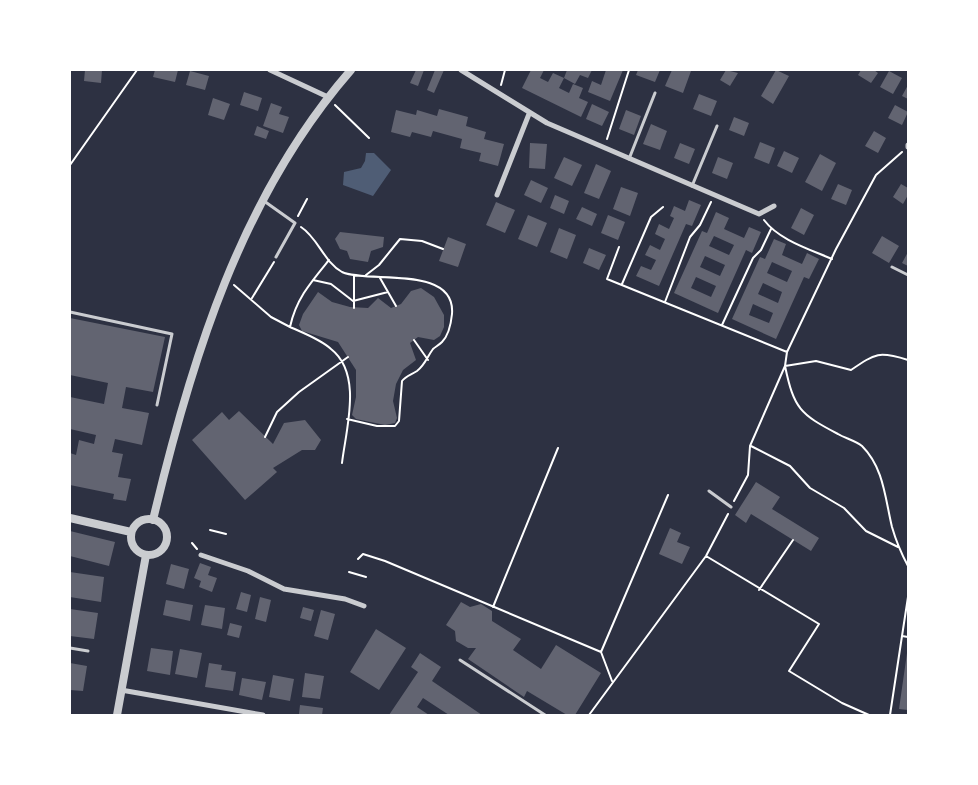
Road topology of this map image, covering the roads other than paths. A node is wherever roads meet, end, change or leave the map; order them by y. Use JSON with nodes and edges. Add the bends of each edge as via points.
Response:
{"nodes":[{"id":1,"x":270,"y":70,"type":"edge"},
{"id":2,"x":351,"y":70,"type":"edge"},
{"id":3,"x":461,"y":70,"type":"edge"},
{"id":4,"x":656,"y":93,"type":"dead end"},
{"id":5,"x":328,"y":97,"type":"junction"},
{"id":6,"x":529,"y":114,"type":"junction"},
{"id":7,"x":717,"y":126,"type":"dead end"},
{"id":8,"x":629,"y":159,"type":"junction"},
{"id":9,"x":692,"y":186,"type":"junction"},
{"id":10,"x":497,"y":195,"type":"dead end"},
{"id":11,"x":264,"y":201,"type":"junction"},
{"id":12,"x":774,"y":206,"type":"dead end"},
{"id":13,"x":276,"y":257,"type":"road end"},
{"id":14,"x":892,"y":267,"type":"dead end"},
{"id":15,"x":908,"y":275,"type":"edge"},
{"id":16,"x":70,"y":312,"type":"edge"},
{"id":17,"x":158,"y":405,"type":"dead end"},
{"id":18,"x":709,"y":490,"type":"dead end"},
{"id":19,"x":731,"y":507,"type":"road end"},
{"id":20,"x":70,"y":518,"type":"edge"},
{"id":21,"x":153,"y":520,"type":"junction"},
{"id":22,"x":131,"y":532,"type":"junction"},
{"id":23,"x":146,"y":555,"type":"junction"},
{"id":24,"x":201,"y":555,"type":"dead end"},
{"id":25,"x":364,"y":606,"type":"dead end"},
{"id":26,"x":70,"y":648,"type":"edge"},
{"id":27,"x":88,"y":651,"type":"dead end"},
{"id":28,"x":460,"y":660,"type":"dead end"},
{"id":29,"x":121,"y":690,"type":"junction"},
{"id":30,"x":117,"y":715,"type":"edge"},
{"id":31,"x":263,"y":715,"type":"edge"},
{"id":32,"x":545,"y":715,"type":"edge"}],
"edges":[{"from":1,"to":5,"type":"street"},
{"from":2,"to":5,"type":"street"},
{"from":3,"to":6,"type":"street"},
{"from":4,"to":8,"type":"lane"},
{"from":5,"to":11,"type":"street"},
{"from":6,"to":8,"type":"street"},
{"from":6,"to":10,"type":"street"},
{"from":7,"to":9,"type":"lane"},
{"from":8,"to":9,"type":"street"},
{"from":9,"to":12,"type":"street","via":[[760,214]]},
{"from":11,"to":13,"type":"lane","via":[[295,223]]},
{"from":11,"to":21,"type":"street","via":[[225,281],[184,396]]},
{"from":14,"to":15,"type":"lane"},
{"from":16,"to":17,"type":"lane","via":[[172,334]]},
{"from":18,"to":19,"type":"lane"},
{"from":20,"to":22,"type":"street"},
{"from":21,"to":22,"type":"street","via":[[137,523]]},
{"from":21,"to":23,"type":"street","via":[[162,526],[166,542],[159,552]]},
{"from":22,"to":23,"type":"street","via":[[132,544]]},
{"from":23,"to":29,"type":"street"},
{"from":24,"to":25,"type":"street","via":[[284,588],[345,599]]},
{"from":26,"to":27,"type":"lane"},
{"from":28,"to":32,"type":"lane"},
{"from":29,"to":30,"type":"street"},
{"from":29,"to":31,"type":"street"}]}
